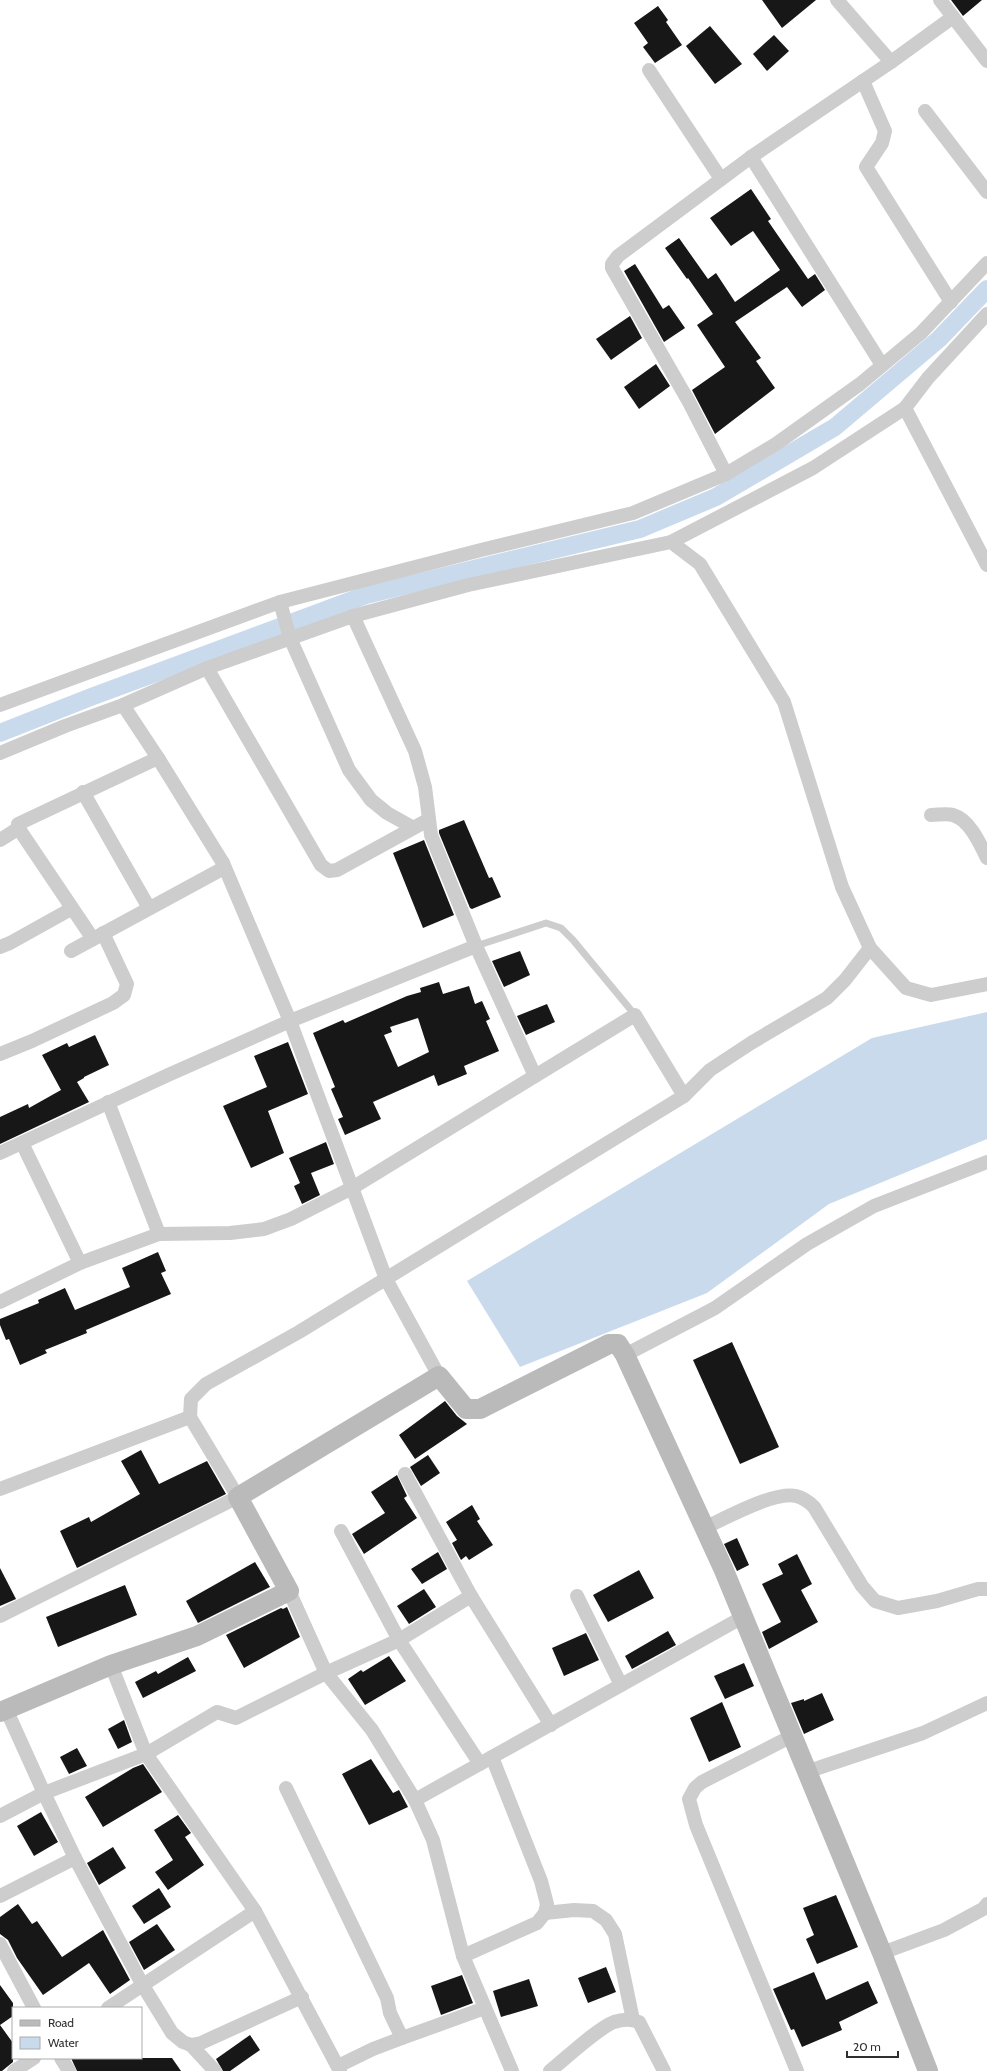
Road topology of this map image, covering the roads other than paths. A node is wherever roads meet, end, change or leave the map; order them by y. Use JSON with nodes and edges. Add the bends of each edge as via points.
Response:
{"nodes":[{"id":1,"x":837,"y":0,"type":"edge"},
{"id":2,"x":940,"y":0,"type":"edge"},
{"id":3,"x":953,"y":17,"type":"junction"},
{"id":4,"x":987,"y":61,"type":"edge"},
{"id":5,"x":891,"y":62,"type":"junction"},
{"id":6,"x":648,"y":70,"type":"dead end"},
{"id":7,"x":863,"y":81,"type":"junction"},
{"id":8,"x":925,"y":111,"type":"dead end"},
{"id":9,"x":751,"y":157,"type":"junction"},
{"id":10,"x":721,"y":179,"type":"junction"},
{"id":11,"x":987,"y":192,"type":"edge"},
{"id":12,"x":987,"y":263,"type":"edge"},
{"id":13,"x":951,"y":302,"type":"junction"},
{"id":14,"x":987,"y":314,"type":"edge"},
{"id":15,"x":882,"y":365,"type":"junction"},
{"id":16,"x":905,"y":408,"type":"junction"},
{"id":17,"x":726,"y":474,"type":"junction"},
{"id":18,"x":671,"y":542,"type":"junction"},
{"id":19,"x":987,"y":565,"type":"edge"},
{"id":20,"x":281,"y":606,"type":"junction"},
{"id":21,"x":353,"y":616,"type":"junction"},
{"id":22,"x":290,"y":638,"type":"junction"},
{"id":23,"x":207,"y":668,"type":"junction"},
{"id":24,"x":0,"y":705,"type":"edge"},
{"id":25,"x":123,"y":705,"type":"junction"},
{"id":26,"x":0,"y":753,"type":"edge"},
{"id":27,"x":158,"y":758,"type":"junction"},
{"id":28,"x":82,"y":792,"type":"junction"},
{"id":29,"x":931,"y":815,"type":"dead end"},
{"id":30,"x":428,"y":820,"type":"junction"},
{"id":31,"x":412,"y":827,"type":"junction"},
{"id":32,"x":19,"y":828,"type":"junction"},
{"id":33,"x":0,"y":840,"type":"edge"},
{"id":34,"x":987,"y":858,"type":"edge"},
{"id":35,"x":223,"y":863,"type":"junction"},
{"id":36,"x":71,"y":908,"type":"junction"},
{"id":37,"x":149,"y":908,"type":"junction"},
{"id":38,"x":98,"y":936,"type":"junction"},
{"id":39,"x":476,"y":946,"type":"junction"},
{"id":40,"x":0,"y":947,"type":"edge"},
{"id":41,"x":870,"y":948,"type":"junction"},
{"id":42,"x":71,"y":951,"type":"dead end"},
{"id":43,"x":987,"y":984,"type":"edge"},
{"id":44,"x":635,"y":1015,"type":"junction"},
{"id":45,"x":290,"y":1021,"type":"junction"},
{"id":46,"x":0,"y":1054,"type":"edge"},
{"id":47,"x":535,"y":1076,"type":"junction"},
{"id":48,"x":684,"y":1096,"type":"junction"},
{"id":49,"x":108,"y":1102,"type":"junction"},
{"id":50,"x":22,"y":1143,"type":"junction"},
{"id":51,"x":0,"y":1153,"type":"edge"},
{"id":52,"x":987,"y":1162,"type":"edge"},
{"id":53,"x":352,"y":1188,"type":"junction"},
{"id":54,"x":159,"y":1234,"type":"junction"},
{"id":55,"x":80,"y":1263,"type":"junction"},
{"id":56,"x":386,"y":1279,"type":"junction"},
{"id":57,"x":0,"y":1302,"type":"edge"},
{"id":58,"x":625,"y":1355,"type":"junction"},
{"id":59,"x":439,"y":1376,"type":"junction"},
{"id":60,"x":190,"y":1417,"type":"junction"},
{"id":61,"x":405,"y":1474,"type":"dead end"},
{"id":62,"x":0,"y":1489,"type":"edge"},
{"id":63,"x":238,"y":1497,"type":"junction"},
{"id":64,"x":704,"y":1528,"type":"junction"},
{"id":65,"x":341,"y":1530,"type":"dead end"},
{"id":66,"x":987,"y":1589,"type":"edge"},
{"id":67,"x":289,"y":1591,"type":"junction"},
{"id":68,"x":471,"y":1596,"type":"junction"},
{"id":69,"x":577,"y":1596,"type":"dead end"},
{"id":70,"x":0,"y":1616,"type":"edge"},
{"id":71,"x":743,"y":1617,"type":"junction"},
{"id":72,"x":399,"y":1640,"type":"junction"},
{"id":73,"x":111,"y":1665,"type":"junction"},
{"id":74,"x":326,"y":1673,"type":"junction"},
{"id":75,"x":622,"y":1685,"type":"junction"},
{"id":76,"x":987,"y":1703,"type":"edge"},
{"id":77,"x":3,"y":1710,"type":"edge"},
{"id":78,"x":551,"y":1725,"type":"junction"},
{"id":79,"x":792,"y":1736,"type":"junction"},
{"id":80,"x":146,"y":1754,"type":"junction"},
{"id":81,"x":492,"y":1757,"type":"junction"},
{"id":82,"x":480,"y":1764,"type":"junction"},
{"id":83,"x":806,"y":1772,"type":"junction"},
{"id":84,"x":286,"y":1788,"type":"dead end"},
{"id":85,"x":44,"y":1793,"type":"junction"},
{"id":86,"x":415,"y":1800,"type":"junction"},
{"id":87,"x":0,"y":1816,"type":"edge"},
{"id":88,"x":75,"y":1858,"type":"junction"},
{"id":89,"x":0,"y":1896,"type":"edge"},
{"id":90,"x":987,"y":1904,"type":"edge"},
{"id":91,"x":255,"y":1911,"type":"junction"},
{"id":92,"x":545,"y":1913,"type":"junction"},
{"id":93,"x":0,"y":1944,"type":"edge"},
{"id":94,"x":882,"y":1953,"type":"junction"},
{"id":95,"x":463,"y":1956,"type":"junction"},
{"id":96,"x":142,"y":1984,"type":"junction"},
{"id":97,"x":302,"y":1997,"type":"junction"},
{"id":98,"x":33,"y":2007,"type":"edge"},
{"id":99,"x":109,"y":2007,"type":"edge"},
{"id":100,"x":485,"y":2008,"type":"junction"},
{"id":101,"x":633,"y":2020,"type":"junction"},
{"id":102,"x":402,"y":2038,"type":"junction"},
{"id":103,"x":191,"y":2045,"type":"junction"},
{"id":104,"x":32,"y":2059,"type":"edge"},
{"id":105,"x":62,"y":2059,"type":"edge"},
{"id":106,"x":339,"y":2069,"type":"edge"},
{"id":107,"x":14,"y":2071,"type":"edge"},
{"id":108,"x":69,"y":2071,"type":"edge"},
{"id":109,"x":215,"y":2071,"type":"edge"},
{"id":110,"x":512,"y":2071,"type":"edge"},
{"id":111,"x":550,"y":2071,"type":"edge"},
{"id":112,"x":664,"y":2071,"type":"edge"},
{"id":113,"x":797,"y":2071,"type":"edge"},
{"id":114,"x":928,"y":2071,"type":"edge"}],
"edges":[{"from":1,"to":5,"type":"street"},
{"from":2,"to":3,"type":"street"},
{"from":3,"to":4,"type":"street"},
{"from":3,"to":5,"type":"street"},
{"from":5,"to":7,"type":"street"},
{"from":6,"to":10,"type":"street"},
{"from":7,"to":9,"type":"street"},
{"from":7,"to":13,"type":"street","via":[[885,131],[882,143],[866,167]]},
{"from":8,"to":11,"type":"street"},
{"from":9,"to":10,"type":"street"},
{"from":9,"to":15,"type":"street"},
{"from":10,"to":17,"type":"street","via":[[618,256],[612,268],[689,402]]},
{"from":12,"to":13,"type":"street"},
{"from":13,"to":15,"type":"street","via":[[921,333]]},
{"from":14,"to":16,"type":"street","via":[[928,378]]},
{"from":15,"to":17,"type":"street","via":[[860,384],[776,444]]},
{"from":16,"to":18,"type":"street","via":[[813,468]]},
{"from":16,"to":19,"type":"street"},
{"from":17,"to":20,"type":"street","via":[[633,513],[481,550]]},
{"from":18,"to":21,"type":"street","via":[[468,585]]},
{"from":18,"to":41,"type":"street","via":[[700,564],[784,702],[842,887]]},
{"from":20,"to":22,"type":"street"},
{"from":20,"to":24,"type":"street"},
{"from":21,"to":22,"type":"street"},
{"from":21,"to":30,"type":"street","via":[[415,751],[425,788]]},
{"from":22,"to":23,"type":"street"},
{"from":22,"to":31,"type":"street","via":[[349,770],[372,800],[387,813]]},
{"from":23,"to":25,"type":"street"},
{"from":23,"to":31,"type":"street","via":[[321,865],[329,871],[337,870]]},
{"from":25,"to":26,"type":"street"},
{"from":25,"to":27,"type":"street"},
{"from":27,"to":28,"type":"street"},
{"from":27,"to":35,"type":"street"},
{"from":28,"to":32,"type":"street","via":[[20,822]]},
{"from":28,"to":37,"type":"street"},
{"from":29,"to":34,"type":"street","via":[[953,815],[963,820],[978,840]]},
{"from":30,"to":31,"type":"street"},
{"from":30,"to":39,"type":"street","via":[[431,835]]},
{"from":32,"to":33,"type":"street"},
{"from":32,"to":36,"type":"street"},
{"from":35,"to":37,"type":"street","via":[[219,872]]},
{"from":35,"to":45,"type":"street"},
{"from":36,"to":38,"type":"street"},
{"from":36,"to":40,"type":"street"},
{"from":37,"to":38,"type":"street"},
{"from":38,"to":42,"type":"street"},
{"from":38,"to":46,"type":"street","via":[[127,984],[124,995],[80,1019]]},
{"from":39,"to":44,"type":"lane","via":[[546,924],[561,928]]},
{"from":39,"to":45,"type":"street"},
{"from":39,"to":47,"type":"street"},
{"from":41,"to":43,"type":"street","via":[[906,988],[931,995]]},
{"from":41,"to":48,"type":"street","via":[[827,998],[710,1070]]},
{"from":44,"to":47,"type":"street"},
{"from":44,"to":48,"type":"street"},
{"from":45,"to":49,"type":"street"},
{"from":45,"to":53,"type":"street"},
{"from":47,"to":53,"type":"street"},
{"from":48,"to":56,"type":"street"},
{"from":49,"to":50,"type":"street"},
{"from":49,"to":54,"type":"street"},
{"from":50,"to":51,"type":"street"},
{"from":50,"to":55,"type":"street"},
{"from":52,"to":58,"type":"street","via":[[874,1206],[807,1244],[715,1308]]},
{"from":53,"to":54,"type":"street","via":[[291,1219],[264,1229],[230,1233]]},
{"from":53,"to":56,"type":"street"},
{"from":54,"to":55,"type":"street"},
{"from":55,"to":57,"type":"street"},
{"from":56,"to":59,"type":"street"},
{"from":56,"to":60,"type":"street","via":[[206,1384],[190,1399]]},
{"from":58,"to":59,"type":"main road","via":[[618,1344],[609,1344],[480,1409],[466,1409]]},
{"from":58,"to":64,"type":"main road"},
{"from":59,"to":63,"type":"main road"},
{"from":60,"to":62,"type":"street"},
{"from":60,"to":63,"type":"street"},
{"from":61,"to":68,"type":"street"},
{"from":63,"to":67,"type":"main road"},
{"from":63,"to":70,"type":"street"},
{"from":64,"to":66,"type":"street","via":[[771,1498],[796,1496],[806,1499],[814,1508],[862,1586],[875,1601],[898,1608]]},
{"from":64,"to":71,"type":"main road"},
{"from":65,"to":72,"type":"street"},
{"from":67,"to":73,"type":"main road","via":[[197,1636]]},
{"from":67,"to":74,"type":"street"},
{"from":68,"to":72,"type":"street"},
{"from":68,"to":78,"type":"street"},
{"from":69,"to":75,"type":"street"},
{"from":71,"to":75,"type":"street"},
{"from":71,"to":79,"type":"main road"},
{"from":72,"to":74,"type":"street"},
{"from":72,"to":82,"type":"street"},
{"from":73,"to":77,"type":"main road"},
{"from":73,"to":80,"type":"street"},
{"from":74,"to":80,"type":"street","via":[[236,1718],[217,1712]]},
{"from":74,"to":86,"type":"street","via":[[372,1730]]},
{"from":75,"to":78,"type":"street"},
{"from":76,"to":83,"type":"street","via":[[923,1733]]},
{"from":77,"to":85,"type":"street"},
{"from":78,"to":81,"type":"street"},
{"from":79,"to":83,"type":"main road"},
{"from":79,"to":113,"type":"street","via":[[702,1782],[692,1791],[689,1799],[696,1825]]},
{"from":80,"to":85,"type":"street"},
{"from":80,"to":91,"type":"street"},
{"from":81,"to":82,"type":"street"},
{"from":81,"to":92,"type":"street","via":[[541,1881],[547,1904]]},
{"from":82,"to":86,"type":"street"},
{"from":83,"to":94,"type":"main road"},
{"from":84,"to":102,"type":"street","via":[[387,1998],[390,2013]]},
{"from":85,"to":87,"type":"street"},
{"from":85,"to":88,"type":"street"},
{"from":86,"to":95,"type":"street","via":[[433,1840]]},
{"from":88,"to":89,"type":"street"},
{"from":88,"to":96,"type":"street"},
{"from":90,"to":94,"type":"street","via":[[983,1909],[944,1930]]},
{"from":91,"to":96,"type":"street"},
{"from":91,"to":97,"type":"street"},
{"from":92,"to":95,"type":"street","via":[[528,1929]]},
{"from":92,"to":101,"type":"street","via":[[593,1911],[606,1920],[615,1934]]},
{"from":93,"to":98,"type":"street"},
{"from":94,"to":114,"type":"main road"},
{"from":95,"to":100,"type":"street"},
{"from":96,"to":99,"type":"street"},
{"from":96,"to":103,"type":"street","via":[[172,2033]]},
{"from":97,"to":103,"type":"street","via":[[216,2038]]},
{"from":97,"to":106,"type":"street"},
{"from":100,"to":102,"type":"street"},
{"from":100,"to":110,"type":"street"},
{"from":101,"to":111,"type":"street","via":[[609,2024]]},
{"from":101,"to":112,"type":"street","via":[[639,2022]]},
{"from":102,"to":106,"type":"street","via":[[373,2049]]},
{"from":103,"to":109,"type":"street"},
{"from":104,"to":107,"type":"street"},
{"from":105,"to":108,"type":"street"}]}
